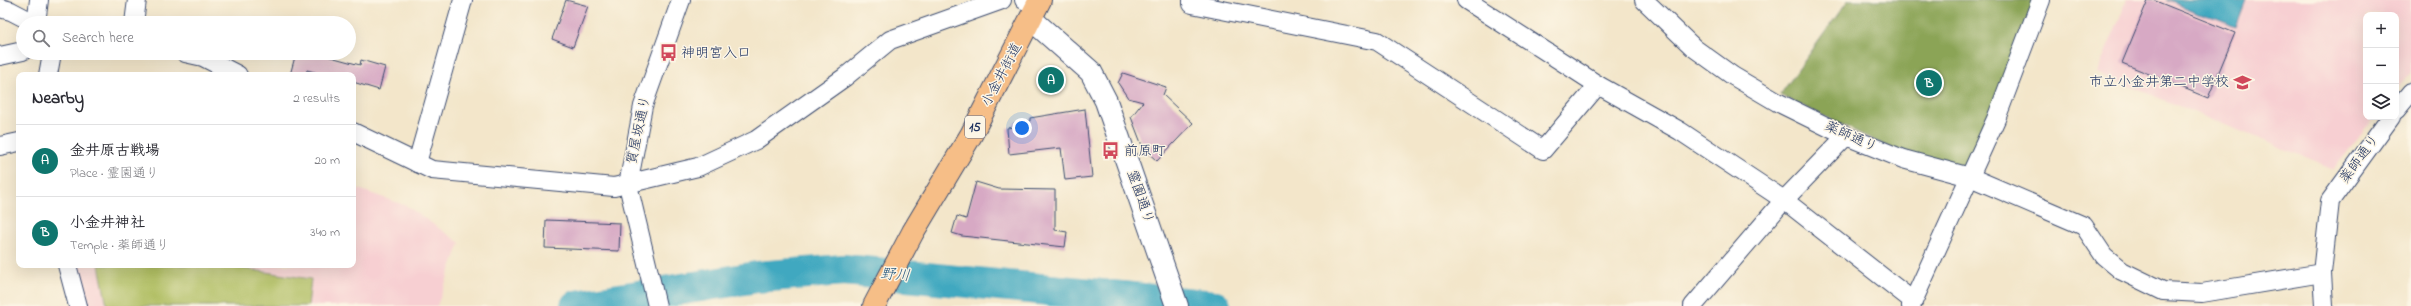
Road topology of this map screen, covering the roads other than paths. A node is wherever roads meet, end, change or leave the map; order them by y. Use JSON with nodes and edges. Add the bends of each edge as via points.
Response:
{"nodes":[{"id":1,"x":39,"y":0,"type":"edge"},
{"id":2,"x":137,"y":0,"type":"edge"},
{"id":3,"x":463,"y":0,"type":"edge"},
{"id":4,"x":680,"y":0,"type":"edge"},
{"id":5,"x":1192,"y":0,"type":"edge"},
{"id":6,"x":1466,"y":0,"type":"edge"},
{"id":7,"x":1644,"y":0,"type":"edge"},
{"id":8,"x":2041,"y":0,"type":"edge"},
{"id":9,"x":992,"y":1,"type":"edge"},
{"id":10,"x":1033,"y":6,"type":"edge"},
{"id":11,"x":0,"y":8,"type":"edge"},
{"id":12,"x":22,"y":16,"type":"edge"},
{"id":13,"x":36,"y":16,"type":"edge"},
{"id":14,"x":135,"y":16,"type":"edge"},
{"id":15,"x":16,"y":53,"type":"edge"},
{"id":16,"x":0,"y":56,"type":"edge"},
{"id":17,"x":51,"y":60,"type":"edge"},
{"id":18,"x":209,"y":60,"type":"edge"},
{"id":19,"x":49,"y":72,"type":"edge"},
{"id":20,"x":232,"y":72,"type":"edge"},
{"id":21,"x":1598,"y":85,"type":"junction"},
{"id":22,"x":2411,"y":92,"type":"edge"},
{"id":23,"x":2399,"y":106,"type":"edge"},
{"id":24,"x":2388,"y":120,"type":"edge"},
{"id":25,"x":356,"y":134,"type":"edge"},
{"id":26,"x":1846,"y":136,"type":"junction"},
{"id":27,"x":16,"y":143,"type":"edge"},
{"id":28,"x":0,"y":146,"type":"edge"},
{"id":29,"x":417,"y":164,"type":"junction"},
{"id":30,"x":1970,"y":177,"type":"junction"},
{"id":31,"x":628,"y":184,"type":"junction"},
{"id":32,"x":1784,"y":200,"type":"junction"},
{"id":33,"x":68,"y":268,"type":"edge"},
{"id":34,"x":2322,"y":273,"type":"junction"},
{"id":35,"x":1912,"y":303,"type":"edge"},
{"id":36,"x":875,"y":305,"type":"edge"},
{"id":37,"x":78,"y":306,"type":"edge"},
{"id":38,"x":656,"y":306,"type":"edge"},
{"id":39,"x":1177,"y":306,"type":"edge"},
{"id":40,"x":1693,"y":306,"type":"edge"},
{"id":41,"x":2324,"y":306,"type":"edge"}],
"edges":[{"from":1,"to":13,"type":"street"},
{"from":2,"to":14,"type":"street"},
{"from":3,"to":29,"type":"street"},
{"from":4,"to":31,"type":"street","name":"質屋坂通り","via":[[642,106]]},
{"from":5,"to":21,"type":"street","via":[[1192,4],[1377,41],[1543,150]]},
{"from":6,"to":21,"type":"street"},
{"from":7,"to":26,"type":"street","name":"薬師通り","via":[[1694,48],[1733,76]]},
{"from":8,"to":30,"type":"street","via":[[1996,119]]},
{"from":9,"to":31,"type":"street","via":[[890,40],[845,77],[756,140],[698,167]]},
{"from":10,"to":36,"type":"main road","name":"小金井街道","number":"15","via":[[971,135],[913,232]]},
{"from":10,"to":39,"type":"street","name":"霊園通り","via":[[1091,72],[1106,101]]},
{"from":11,"to":12,"type":"street"},
{"from":15,"to":16,"type":"street"},
{"from":17,"to":19,"type":"street"},
{"from":18,"to":20,"type":"street"},
{"from":21,"to":32,"type":"street","via":[[1680,131]]},
{"from":22,"to":23,"type":"street"},
{"from":24,"to":34,"type":"street","name":"薬師通り","via":[[2330,201]]},
{"from":25,"to":29,"type":"street"},
{"from":26,"to":30,"type":"street","name":"薬師通り","via":[[1903,159]]},
{"from":26,"to":32,"type":"street"},
{"from":27,"to":28,"type":"street"},
{"from":29,"to":31,"type":"street","via":[[440,171],[614,187]]},
{"from":30,"to":34,"type":"street","name":"薬師通り","via":[[2084,226],[2104,256],[2122,271],[2163,291],[2202,293]]},
{"from":30,"to":35,"type":"street"},
{"from":31,"to":38,"type":"street","name":"質屋坂通り"},
{"from":32,"to":35,"type":"street"},
{"from":32,"to":40,"type":"street"},
{"from":33,"to":37,"type":"street"},
{"from":34,"to":41,"type":"street"}]}
